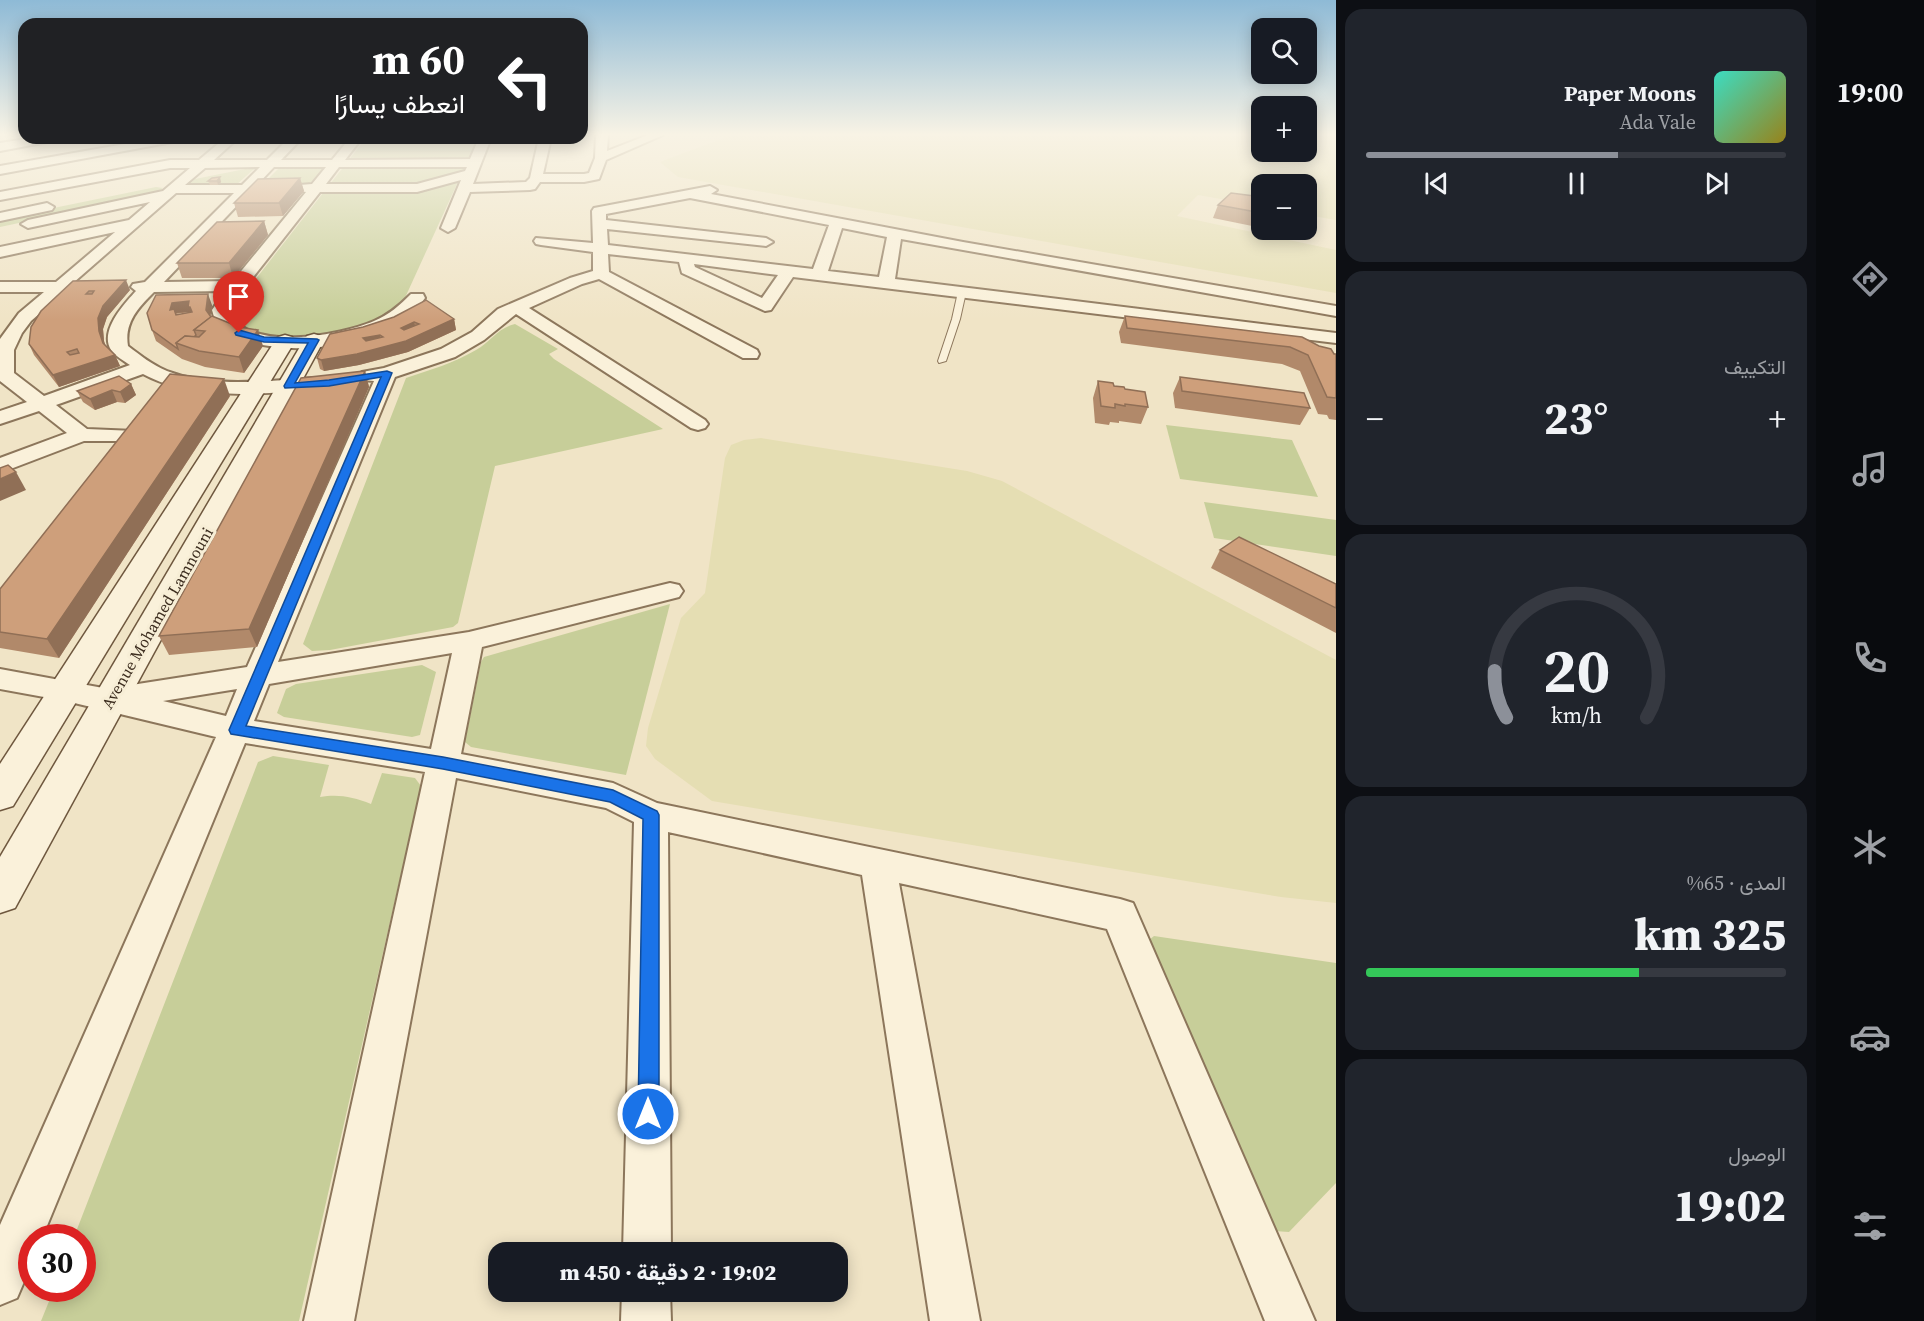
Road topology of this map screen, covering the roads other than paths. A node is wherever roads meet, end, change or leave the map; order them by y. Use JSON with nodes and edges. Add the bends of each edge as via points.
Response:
{"nodes":[{"id":1,"x":119,"y":197,"type":"edge"},
{"id":2,"x":136,"y":197,"type":"edge"},
{"id":3,"x":164,"y":197,"type":"edge"},
{"id":4,"x":239,"y":197,"type":"edge"},
{"id":5,"x":309,"y":197,"type":"edge"},
{"id":6,"x":437,"y":197,"type":"edge"},
{"id":7,"x":453,"y":197,"type":"edge"},
{"id":8,"x":677,"y":197,"type":"edge"},
{"id":9,"x":704,"y":197,"type":"edge"},
{"id":10,"x":447,"y":201,"type":"junction"},
{"id":11,"x":627,"y":206,"type":"junction"},
{"id":12,"x":673,"y":211,"type":"dead end"},
{"id":13,"x":780,"y":212,"type":"junction"},
{"id":14,"x":730,"y":216,"type":"dead end"},
{"id":15,"x":0,"y":217,"type":"edge"},
{"id":16,"x":837,"y":222,"type":"junction"},
{"id":17,"x":133,"y":224,"type":"junction"},
{"id":18,"x":600,"y":224,"type":"junction"},
{"id":19,"x":448,"y":228,"type":"dead end"},
{"id":20,"x":0,"y":230,"type":"edge"},
{"id":21,"x":895,"y":234,"type":"junction"},
{"id":22,"x":541,"y":241,"type":"dead end"},
{"id":23,"x":600,"y":249,"type":"junction"},
{"id":24,"x":0,"y":252,"type":"edge"},
{"id":25,"x":684,"y":259,"type":"junction"},
{"id":26,"x":1047,"y":261,"type":"junction"},
{"id":27,"x":755,"y":268,"type":"junction"},
{"id":28,"x":788,"y":272,"type":"junction"},
{"id":29,"x":601,"y":274,"type":"junction"},
{"id":30,"x":819,"y":275,"type":"junction"},
{"id":31,"x":886,"y":283,"type":"junction"},
{"id":32,"x":238,"y":286,"type":"junction"},
{"id":33,"x":962,"y":286,"type":"junction"},
{"id":34,"x":0,"y":287,"type":"edge"},
{"id":35,"x":60,"y":287,"type":"junction"},
{"id":36,"x":82,"y":287,"type":"edge"},
{"id":37,"x":128,"y":287,"type":"edge"},
{"id":38,"x":150,"y":287,"type":"junction"},
{"id":39,"x":417,"y":298,"type":"dead end"},
{"id":40,"x":1052,"y":303,"type":"junction"},
{"id":41,"x":516,"y":307,"type":"junction"},
{"id":42,"x":1336,"y":311,"type":"edge"},
{"id":43,"x":0,"y":317,"type":"edge"},
{"id":44,"x":25,"y":317,"type":"junction"},
{"id":45,"x":1336,"y":338,"type":"edge"},
{"id":46,"x":300,"y":341,"type":"junction"},
{"id":47,"x":750,"y":354,"type":"dead end"},
{"id":48,"x":1,"y":356,"type":"edge"},
{"id":49,"x":942,"y":361,"type":"dead end"},
{"id":50,"x":144,"y":367,"type":"junction"},
{"id":51,"x":387,"y":373,"type":"junction"},
{"id":52,"x":172,"y":379,"type":"junction"},
{"id":53,"x":352,"y":379,"type":"edge"},
{"id":54,"x":329,"y":383,"type":"edge"},
{"id":55,"x":288,"y":386,"type":"junction"},
{"id":56,"x":256,"y":387,"type":"junction"},
{"id":57,"x":157,"y":398,"type":"edge"},
{"id":58,"x":40,"y":404,"type":"junction"},
{"id":59,"x":142,"y":417,"type":"edge"},
{"id":60,"x":0,"y":418,"type":"edge"},
{"id":61,"x":698,"y":424,"type":"dead end"},
{"id":62,"x":82,"y":435,"type":"junction"},
{"id":63,"x":127,"y":436,"type":"junction"},
{"id":64,"x":113,"y":454,"type":"edge"},
{"id":65,"x":0,"y":466,"type":"edge"},
{"id":66,"x":670,"y":591,"type":"dead end"},
{"id":67,"x":470,"y":641,"type":"junction"},
{"id":68,"x":260,"y":676,"type":"junction"},
{"id":69,"x":0,"y":679,"type":"edge"},
{"id":70,"x":66,"y":690,"type":"junction"},
{"id":71,"x":111,"y":699,"type":"junction"},
{"id":72,"x":237,"y":730,"type":"junction"},
{"id":73,"x":443,"y":763,"type":"junction"},
{"id":74,"x":0,"y":795,"type":"edge"},
{"id":75,"x":651,"y":815,"type":"junction"},
{"id":76,"x":878,"y":865,"type":"junction"},
{"id":77,"x":0,"y":895,"type":"edge"},
{"id":78,"x":647,"y":1242,"type":"edge"},
{"id":79,"x":0,"y":1281,"type":"edge"},
{"id":80,"x":646,"y":1302,"type":"edge"},
{"id":81,"x":329,"y":1321,"type":"edge"},
{"id":82,"x":646,"y":1321,"type":"edge"},
{"id":83,"x":955,"y":1321,"type":"edge"},
{"id":84,"x":1290,"y":1321,"type":"edge"}],
"edges":[{"from":1,"to":15,"type":"street"},
{"from":2,"to":20,"type":"street"},
{"from":3,"to":17,"type":"street"},
{"from":4,"to":38,"type":"street"},
{"from":5,"to":32,"type":"street"},
{"from":6,"to":10,"type":"street"},
{"from":7,"to":10,"type":"street"},
{"from":8,"to":11,"type":"street"},
{"from":9,"to":13,"type":"street"},
{"from":10,"to":19,"type":"street"},
{"from":11,"to":12,"type":"street"},
{"from":11,"to":18,"type":"street","via":[[599,211]]},
{"from":13,"to":14,"type":"street","via":[[776,221]]},
{"from":13,"to":16,"type":"street"},
{"from":16,"to":21,"type":"street"},
{"from":16,"to":30,"type":"street"},
{"from":17,"to":24,"type":"street"},
{"from":17,"to":35,"type":"street"},
{"from":18,"to":23,"type":"street"},
{"from":18,"to":27,"type":"street","via":[[769,237]]},
{"from":21,"to":26,"type":"street"},
{"from":21,"to":31,"type":"street"},
{"from":22,"to":23,"type":"street"},
{"from":23,"to":25,"type":"street"},
{"from":23,"to":29,"type":"street"},
{"from":25,"to":27,"type":"street"},
{"from":25,"to":28,"type":"street","via":[[688,270],[765,306]]},
{"from":26,"to":40,"type":"street"},
{"from":26,"to":42,"type":"street"},
{"from":27,"to":28,"type":"street"},
{"from":28,"to":30,"type":"street"},
{"from":29,"to":41,"type":"street","via":[[576,280]]},
{"from":29,"to":47,"type":"street"},
{"from":30,"to":31,"type":"street"},
{"from":31,"to":33,"type":"street"},
{"from":32,"to":38,"type":"street"},
{"from":32,"to":46,"type":"street","via":[[221,310],[225,323],[239,333],[264,340]]},
{"from":33,"to":40,"type":"street"},
{"from":33,"to":49,"type":"lane"},
{"from":34,"to":35,"type":"street"},
{"from":35,"to":36,"type":"street"},
{"from":35,"to":44,"type":"street"},
{"from":37,"to":38,"type":"street"},
{"from":38,"to":50,"type":"street","via":[[120,322],[116,336],[119,348]]},
{"from":39,"to":46,"type":"street","via":[[408,310],[389,322],[362,332]]},
{"from":40,"to":45,"type":"street"},
{"from":41,"to":51,"type":"street","via":[[448,353]]},
{"from":41,"to":61,"type":"street"},
{"from":43,"to":44,"type":"street"},
{"from":44,"to":48,"type":"street","via":[[9,336]]},
{"from":46,"to":55,"type":"street","name":"Avenue Mohamed Lamnouni"},
{"from":46,"to":56,"type":"street"},
{"from":48,"to":58,"type":"street","via":[[5,375]]},
{"from":50,"to":52,"type":"street"},
{"from":50,"to":58,"type":"street"},
{"from":51,"to":53,"type":"street"},
{"from":51,"to":68,"type":"street"},
{"from":52,"to":56,"type":"street","via":[[223,387]]},
{"from":52,"to":57,"type":"street"},
{"from":54,"to":55,"type":"street"},
{"from":55,"to":56,"type":"street"},
{"from":55,"to":71,"type":"street","name":"Avenue Mohamed Lamnouni"},
{"from":56,"to":70,"type":"street"},
{"from":58,"to":60,"type":"street"},
{"from":58,"to":62,"type":"street"},
{"from":59,"to":63,"type":"street"},
{"from":62,"to":63,"type":"street"},
{"from":62,"to":65,"type":"street"},
{"from":63,"to":64,"type":"street"},
{"from":66,"to":67,"type":"street"},
{"from":67,"to":68,"type":"street"},
{"from":67,"to":73,"type":"street"},
{"from":68,"to":71,"type":"street"},
{"from":68,"to":72,"type":"street"},
{"from":69,"to":70,"type":"street"},
{"from":70,"to":71,"type":"street"},
{"from":70,"to":74,"type":"street"},
{"from":71,"to":72,"type":"street"},
{"from":71,"to":77,"type":"street","name":"Avenue Mohamed Lamnouni"},
{"from":72,"to":73,"type":"street"},
{"from":72,"to":79,"type":"street"},
{"from":73,"to":75,"type":"street","via":[[613,796]]},
{"from":73,"to":81,"type":"street"},
{"from":75,"to":76,"type":"street"},
{"from":75,"to":78,"type":"street"},
{"from":76,"to":83,"type":"street"},
{"from":76,"to":84,"type":"street","via":[[1120,915]]},
{"from":80,"to":82,"type":"street"}]}
